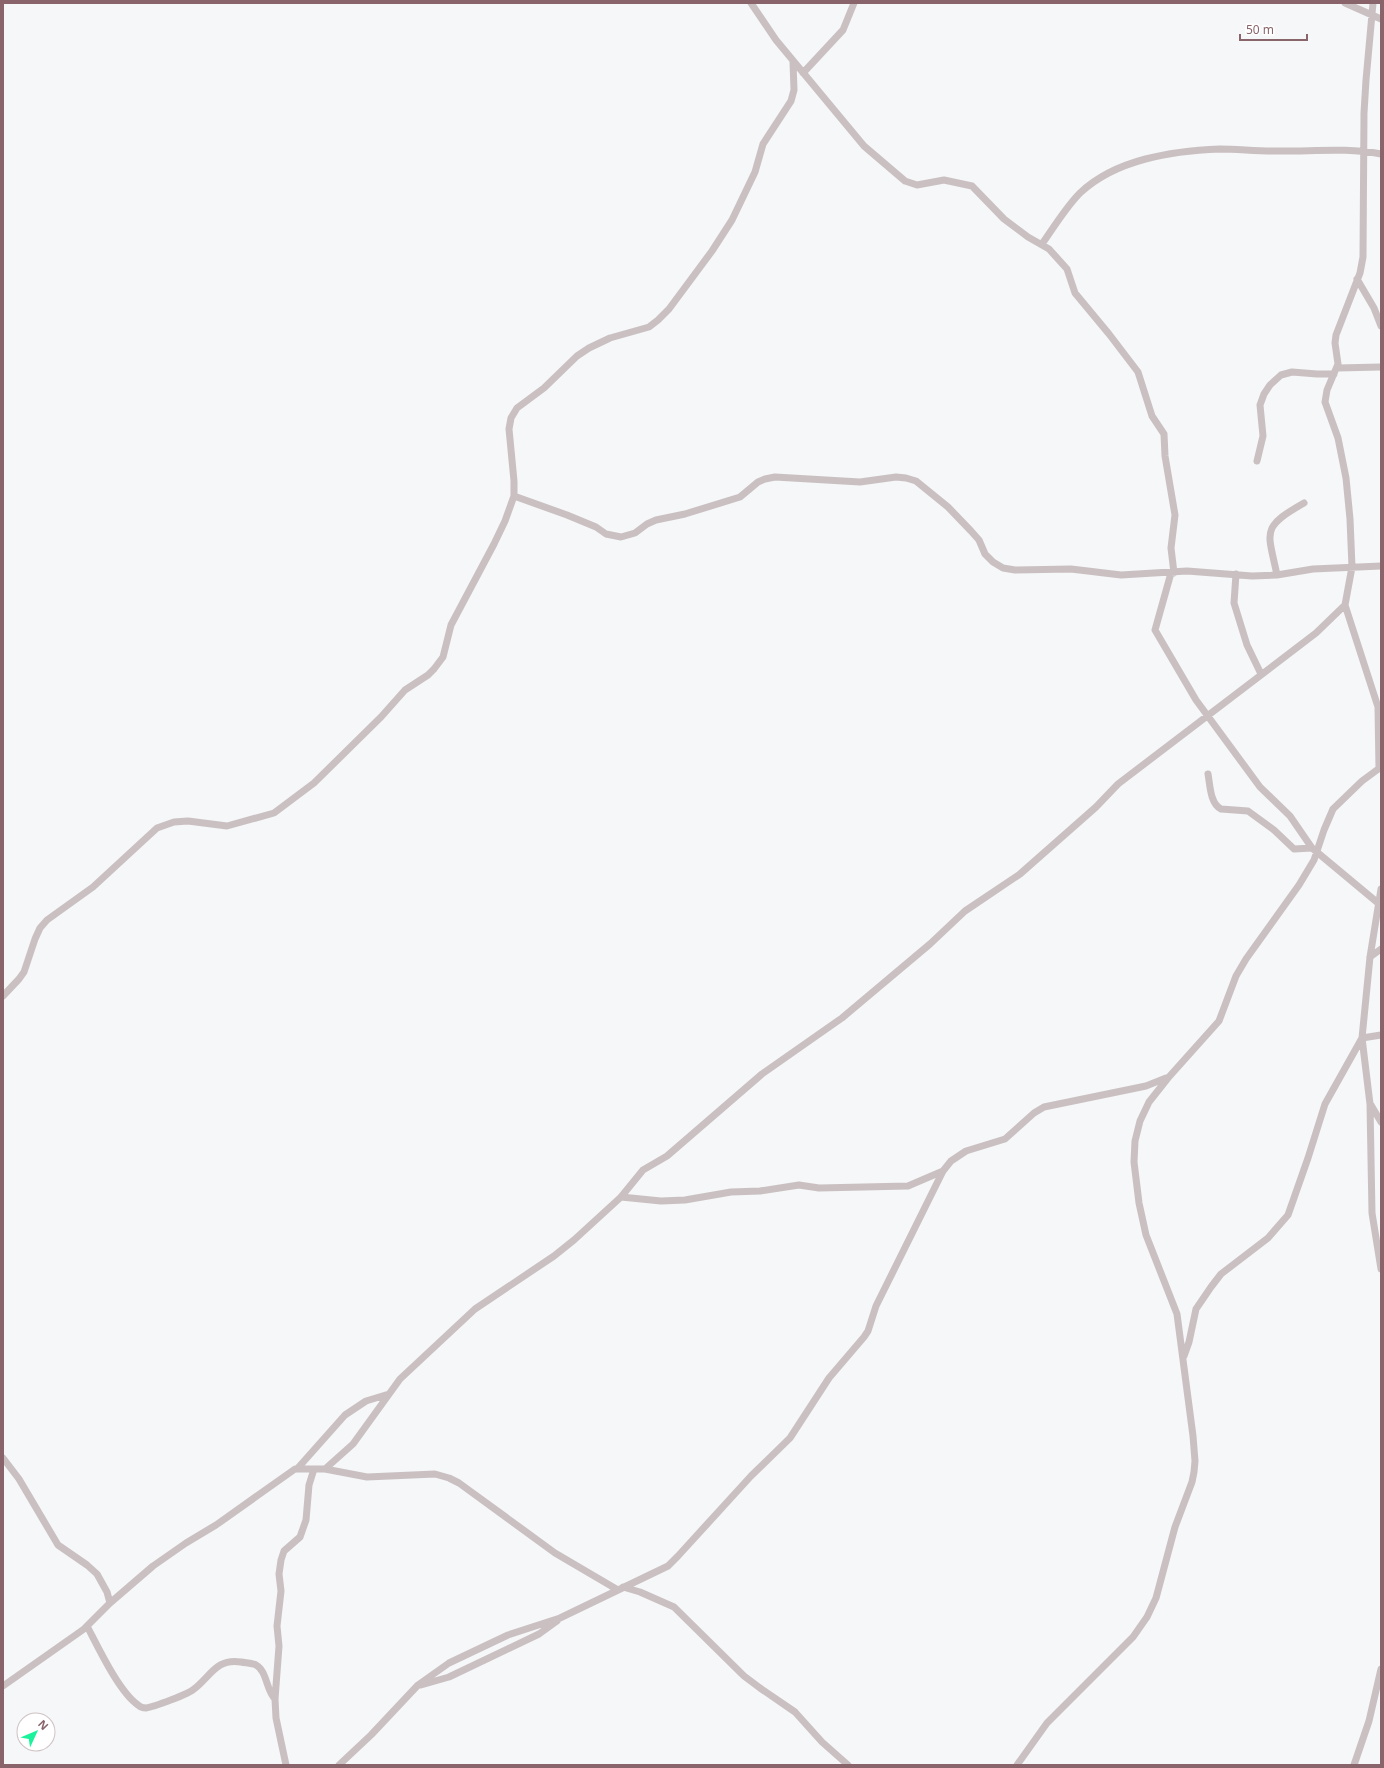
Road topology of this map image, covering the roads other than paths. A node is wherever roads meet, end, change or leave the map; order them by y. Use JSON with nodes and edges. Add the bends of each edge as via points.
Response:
{"nodes":[{"id":1,"x":751,"y":3,"type":"edge"},
{"id":2,"x":854,"y":3,"type":"edge"},
{"id":3,"x":1345,"y":3,"type":"edge"},
{"id":4,"x":1373,"y":3,"type":"edge"},
{"id":5,"x":1372,"y":15,"type":"junction"},
{"id":6,"x":1381,"y":19,"type":"edge"},
{"id":7,"x":793,"y":62,"type":"junction"},
{"id":8,"x":803,"y":73,"type":"junction"},
{"id":9,"x":1364,"y":151,"type":"junction"},
{"id":10,"x":1381,"y":154,"type":"edge"},
{"id":11,"x":1042,"y":244,"type":"junction"},
{"id":12,"x":1357,"y":279,"type":"junction"},
{"id":13,"x":1381,"y":326,"type":"edge"},
{"id":14,"x":1381,"y":367,"type":"edge"},
{"id":15,"x":1336,"y":371,"type":"junction"},
{"id":16,"x":1258,"y":461,"type":"dead end"},
{"id":17,"x":514,"y":496,"type":"junction"},
{"id":18,"x":1304,"y":503,"type":"dead end"},
{"id":19,"x":1381,"y":566,"type":"edge"},
{"id":20,"x":1352,"y":567,"type":"junction"},
{"id":21,"x":1172,"y":573,"type":"junction"},
{"id":22,"x":1236,"y":574,"type":"junction"},
{"id":23,"x":1277,"y":575,"type":"junction"},
{"id":24,"x":1345,"y":605,"type":"junction"},
{"id":25,"x":1261,"y":674,"type":"junction"},
{"id":26,"x":1208,"y":715,"type":"junction"},
{"id":27,"x":1380,"y":768,"type":"edge"},
{"id":28,"x":1208,"y":774,"type":"dead end"},
{"id":29,"x":1314,"y":850,"type":"junction"},
{"id":30,"x":1381,"y":890,"type":"edge"},
{"id":31,"x":1378,"y":903,"type":"junction"},
{"id":32,"x":1381,"y":949,"type":"edge"},
{"id":33,"x":1370,"y":957,"type":"junction"},
{"id":34,"x":3,"y":996,"type":"edge"},
{"id":35,"x":1381,"y":1035,"type":"edge"},
{"id":36,"x":1362,"y":1038,"type":"junction"},
{"id":37,"x":1168,"y":1078,"type":"junction"},
{"id":38,"x":1370,"y":1104,"type":"junction"},
{"id":39,"x":1381,"y":1122,"type":"edge"},
{"id":40,"x":943,"y":1171,"type":"junction"},
{"id":41,"x":621,"y":1197,"type":"junction"},
{"id":42,"x":1381,"y":1269,"type":"edge"},
{"id":43,"x":1183,"y":1358,"type":"junction"},
{"id":44,"x":389,"y":1394,"type":"junction"},
{"id":45,"x":3,"y":1458,"type":"edge"},
{"id":46,"x":297,"y":1468,"type":"junction"},
{"id":47,"x":314,"y":1469,"type":"junction"},
{"id":48,"x":325,"y":1470,"type":"junction"},
{"id":49,"x":620,"y":1588,"type":"junction"},
{"id":50,"x":110,"y":1602,"type":"junction"},
{"id":51,"x":560,"y":1618,"type":"junction"},
{"id":52,"x":87,"y":1626,"type":"junction"},
{"id":53,"x":1381,"y":1669,"type":"edge"},
{"id":54,"x":418,"y":1685,"type":"junction"},
{"id":55,"x":3,"y":1686,"type":"edge"},
{"id":56,"x":275,"y":1699,"type":"junction"},
{"id":57,"x":286,"y":1765,"type":"edge"},
{"id":58,"x":339,"y":1765,"type":"edge"},
{"id":59,"x":848,"y":1765,"type":"edge"},
{"id":60,"x":1017,"y":1765,"type":"edge"},
{"id":61,"x":1354,"y":1765,"type":"edge"}],
"edges":[{"from":1,"to":7,"type":"street"},
{"from":2,"to":8,"type":"street","via":[[843,30]]},
{"from":3,"to":5,"type":"street"},
{"from":4,"to":5,"type":"street"},
{"from":5,"to":6,"type":"street"},
{"from":5,"to":9,"type":"street","via":[[1366,80]]},
{"from":7,"to":8,"type":"street"},
{"from":7,"to":17,"type":"street","via":[[792,101],[763,144],[755,172],[732,220],[669,309],[649,327],[610,338],[588,348],[544,388],[517,408],[508,429]]},
{"from":8,"to":11,"type":"street","via":[[864,146],[905,181],[916,185],[944,180],[972,186],[1004,219],[1028,238]]},
{"from":9,"to":10,"type":"street"},
{"from":9,"to":11,"type":"street","via":[[1220,149],[1161,156],[1137,162],[1120,168],[1088,186],[1079,194]]},
{"from":9,"to":12,"type":"street","via":[[1363,257]]},
{"from":11,"to":21,"type":"street","via":[[1050,248],[1067,269],[1075,293],[1138,372],[1152,416],[1164,434],[1175,515],[1171,548]]},
{"from":12,"to":13,"type":"street"},
{"from":12,"to":15,"type":"street","via":[[1336,335]]},
{"from":14,"to":15,"type":"street"},
{"from":15,"to":16,"type":"street","via":[[1317,374],[1292,372],[1282,375],[1270,385],[1260,405],[1263,436]]},
{"from":15,"to":20,"type":"street","via":[[1327,390],[1325,402],[1338,438],[1346,478]]},
{"from":17,"to":21,"type":"street","via":[[567,515],[606,534],[621,536],[635,533],[656,520],[740,497],[765,479],[775,477],[860,482],[906,478],[916,481],[948,507],[972,531],[989,558],[1003,568],[1071,569],[1121,574]]},
{"from":17,"to":34,"type":"street","via":[[497,538],[451,625],[443,657],[428,675],[405,690],[314,783],[274,813],[227,826],[188,821],[174,822],[157,828],[93,887],[47,920],[35,939],[24,972]]},
{"from":18,"to":23,"type":"street","via":[[1284,515],[1270,529]]},
{"from":19,"to":20,"type":"street"},
{"from":20,"to":23,"type":"street","via":[[1313,569]]},
{"from":20,"to":24,"type":"street"},
{"from":21,"to":22,"type":"street","via":[[1187,571]]},
{"from":21,"to":26,"type":"street","via":[[1155,630],[1196,700]]},
{"from":22,"to":23,"type":"street"},
{"from":22,"to":25,"type":"street","via":[[1234,604],[1247,644]]},
{"from":24,"to":25,"type":"street","via":[[1316,633]]},
{"from":24,"to":27,"type":"street","via":[[1378,707]]},
{"from":25,"to":26,"type":"street"},
{"from":26,"to":29,"type":"street","via":[[1260,787],[1290,816]]},
{"from":26,"to":41,"type":"street","via":[[1118,784],[1096,807],[1020,874],[965,911],[842,1018],[762,1074],[667,1156],[643,1170]]},
{"from":27,"to":29,"type":"street","via":[[1333,808]]},
{"from":28,"to":29,"type":"street","via":[[1218,807],[1248,811],[1294,849]]},
{"from":29,"to":31,"type":"street"},
{"from":29,"to":37,"type":"street","via":[[1299,885],[1236,976],[1220,1021]]},
{"from":30,"to":31,"type":"street"},
{"from":31,"to":33,"type":"street"},
{"from":32,"to":33,"type":"street"},
{"from":33,"to":36,"type":"street"},
{"from":35,"to":36,"type":"street"},
{"from":36,"to":38,"type":"street"},
{"from":36,"to":43,"type":"street","via":[[1325,1104],[1288,1215],[1268,1238],[1221,1274],[1211,1287],[1196,1310]]},
{"from":37,"to":40,"type":"street","via":[[1146,1086],[1039,1110],[1005,1139],[958,1155]]},
{"from":37,"to":43,"type":"street","via":[[1149,1102],[1140,1121],[1135,1141],[1134,1162],[1146,1235],[1177,1314]]},
{"from":38,"to":39,"type":"street"},
{"from":38,"to":42,"type":"street","via":[[1372,1213]]},
{"from":40,"to":41,"type":"street","via":[[908,1186],[819,1188],[799,1185],[661,1201]]},
{"from":40,"to":49,"type":"street","via":[[876,1306],[868,1331],[829,1378],[797,1429],[668,1566]]},
{"from":41,"to":44,"type":"street","via":[[559,1252],[475,1309],[419,1360]]},
{"from":43,"to":60,"type":"street","via":[[1193,1436],[1194,1472],[1175,1527],[1156,1598],[1133,1637],[1047,1723]]},
{"from":44,"to":46,"type":"street","via":[[366,1401],[345,1415]]},
{"from":44,"to":48,"type":"street","via":[[353,1444]]},
{"from":45,"to":50,"type":"street","via":[[19,1479],[58,1545],[96,1574]]},
{"from":46,"to":47,"type":"street"},
{"from":46,"to":50,"type":"street","via":[[153,1566]]},
{"from":47,"to":48,"type":"street"},
{"from":47,"to":56,"type":"street","via":[[301,1534],[284,1552],[281,1560]]},
{"from":48,"to":49,"type":"street","via":[[367,1477],[435,1474],[450,1478],[555,1553]]},
{"from":49,"to":51,"type":"street"},
{"from":49,"to":59,"type":"street","via":[[640,1592],[674,1607],[744,1676],[795,1712],[822,1742]]},
{"from":50,"to":52,"type":"street"},
{"from":51,"to":54,"type":"street","via":[[508,1635],[455,1660]]},
{"from":51,"to":54,"type":"street","via":[[539,1634],[449,1677]]},
{"from":52,"to":55,"type":"street"},
{"from":52,"to":56,"type":"street","via":[[107,1665],[129,1696],[142,1708],[191,1692],[212,1671],[225,1662],[233,1661],[259,1667],[270,1694]]},
{"from":53,"to":61,"type":"street","via":[[1369,1721]]},
{"from":54,"to":58,"type":"street"},
{"from":56,"to":57,"type":"street","via":[[276,1718]]}]}
